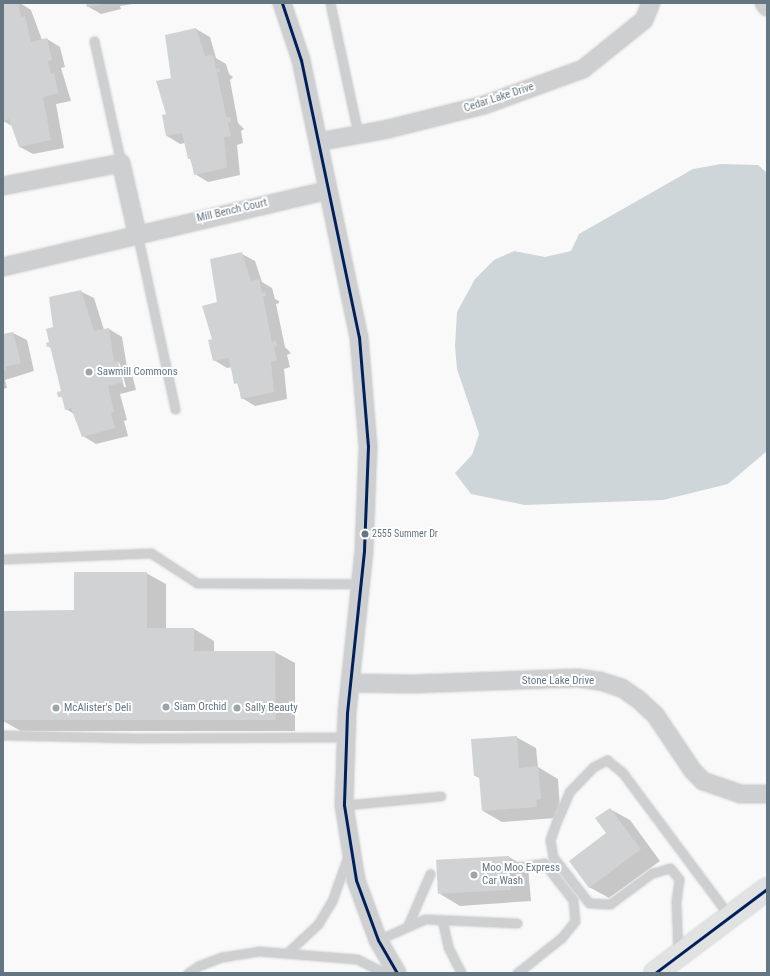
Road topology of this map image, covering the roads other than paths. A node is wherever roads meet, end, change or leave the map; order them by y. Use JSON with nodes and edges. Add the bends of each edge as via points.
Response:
{"nodes":[{"id":1,"x":282,"y":3,"type":"edge"},
{"id":2,"x":330,"y":3,"type":"edge"},
{"id":3,"x":651,"y":3,"type":"edge"},
{"id":4,"x":764,"y":3,"type":"edge"},
{"id":5,"x":767,"y":7,"type":"edge"},
{"id":6,"x":94,"y":41,"type":"dead end"},
{"id":7,"x":358,"y":134,"type":"junction"},
{"id":8,"x":318,"y":142,"type":"junction"},
{"id":9,"x":121,"y":163,"type":"junction"},
{"id":10,"x":3,"y":186,"type":"edge"},
{"id":11,"x":328,"y":190,"type":"junction"},
{"id":12,"x":137,"y":233,"type":"junction"},
{"id":13,"x":3,"y":267,"type":"edge"},
{"id":14,"x":175,"y":409,"type":"dead end"},
{"id":15,"x":3,"y":559,"type":"edge"},
{"id":16,"x":360,"y":584,"type":"junction"},
{"id":17,"x":350,"y":683,"type":"junction"},
{"id":18,"x":3,"y":735,"type":"edge"},
{"id":19,"x":347,"y":737,"type":"junction"},
{"id":20,"x":767,"y":794,"type":"edge"},
{"id":21,"x":441,"y":796,"type":"dead end"},
{"id":22,"x":344,"y":804,"type":"junction"},
{"id":23,"x":350,"y":849,"type":"junction"},
{"id":24,"x":516,"y":866,"type":"dead end"},
{"id":25,"x":430,"y":874,"type":"dead end"},
{"id":26,"x":767,"y":889,"type":"edge"},
{"id":27,"x":730,"y":917,"type":"junction"},
{"id":28,"x":442,"y":920,"type":"junction"},
{"id":29,"x":517,"y":923,"type":"dead end"},
{"id":30,"x":408,"y":925,"type":"junction"},
{"id":31,"x":378,"y":940,"type":"junction"},
{"id":32,"x":288,"y":952,"type":"junction"},
{"id":33,"x":678,"y":955,"type":"junction"},
{"id":34,"x":188,"y":973,"type":"edge"},
{"id":35,"x":384,"y":973,"type":"edge"},
{"id":36,"x":397,"y":973,"type":"edge"},
{"id":37,"x":461,"y":973,"type":"edge"},
{"id":38,"x":517,"y":973,"type":"edge"},
{"id":39,"x":655,"y":973,"type":"edge"}],
"edges":[{"from":1,"to":8,"type":"street","via":[[301,60]]},
{"from":2,"to":7,"type":"lane"},
{"from":3,"to":7,"type":"street","name":"Cedar Lake Drive","via":[[644,20],[583,69],[484,106]]},
{"from":4,"to":5,"type":"street"},
{"from":6,"to":9,"type":"lane"},
{"from":7,"to":8,"type":"street","name":"Cedar Lake Drive"},
{"from":8,"to":11,"type":"street"},
{"from":9,"to":10,"type":"street"},
{"from":9,"to":12,"type":"street"},
{"from":11,"to":12,"type":"street","name":"Mill Bench Court"},
{"from":11,"to":16,"type":"street","via":[[359,337],[365,407],[368,446]]},
{"from":12,"to":13,"type":"street","name":"Mill Bench Court"},
{"from":12,"to":14,"type":"lane"},
{"from":15,"to":16,"type":"lane","via":[[151,553],[197,583]]},
{"from":16,"to":17,"type":"street"},
{"from":17,"to":19,"type":"street"},
{"from":17,"to":20,"type":"street","name":"Stone Lake Drive","via":[[412,684],[578,678],[600,681],[622,688],[640,700],[656,716],[693,771],[703,781],[740,794]]},
{"from":18,"to":19,"type":"lane","via":[[137,738]]},
{"from":19,"to":22,"type":"street"},
{"from":21,"to":22,"type":"lane"},
{"from":22,"to":23,"type":"street"},
{"from":23,"to":31,"type":"street","via":[[356,880]]},
{"from":23,"to":32,"type":"lane","via":[[332,901],[318,924]]},
{"from":24,"to":38,"type":"lane","via":[[544,863],[573,900],[575,921],[561,938]]},
{"from":25,"to":30,"type":"lane"},
{"from":26,"to":27,"type":"main road"},
{"from":27,"to":33,"type":"main road"},
{"from":27,"to":33,"type":"lane","via":[[622,772],[607,760],[593,767],[570,792],[556,823],[550,840],[553,857],[589,903],[610,904],[652,873],[670,868],[679,879],[676,900]]},
{"from":28,"to":29,"type":"lane"},
{"from":28,"to":30,"type":"lane","via":[[425,919]]},
{"from":28,"to":37,"type":"lane","via":[[448,947]]},
{"from":30,"to":31,"type":"lane"},
{"from":31,"to":36,"type":"street"},
{"from":32,"to":34,"type":"lane","via":[[258,951],[222,957],[198,966]]},
{"from":32,"to":35,"type":"lane","via":[[357,959]]},
{"from":33,"to":39,"type":"main road"}]}
